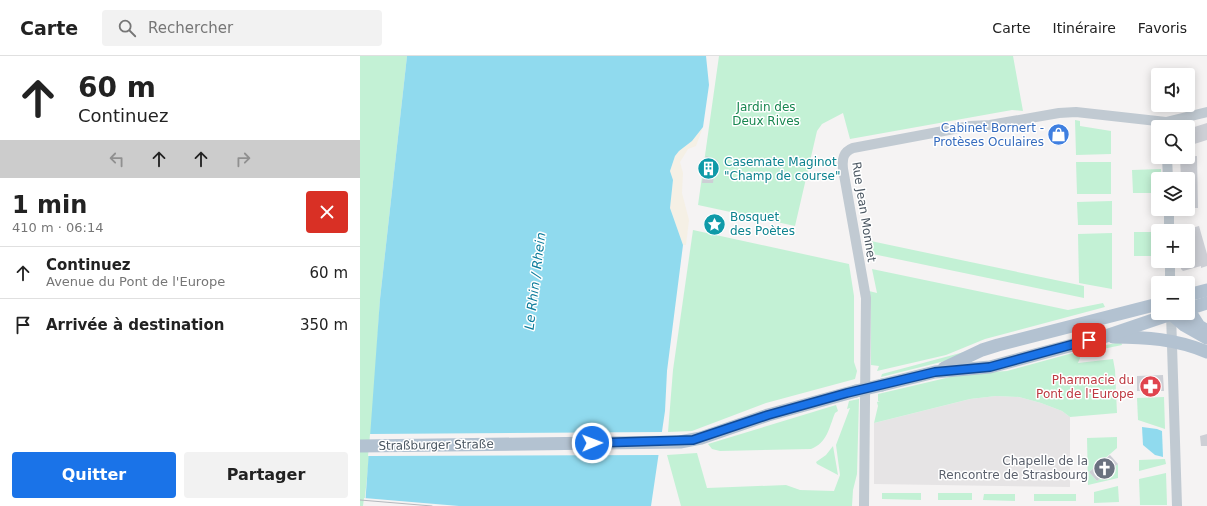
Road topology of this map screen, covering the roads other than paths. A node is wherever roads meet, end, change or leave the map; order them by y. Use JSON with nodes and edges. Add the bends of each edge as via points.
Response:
{"nodes":[{"id":1,"x":1207,"y":112,"type":"edge"},
{"id":2,"x":1182,"y":120,"type":"edge"},
{"id":3,"x":1151,"y":123,"type":"edge"},
{"id":4,"x":1207,"y":290,"type":"edge"},
{"id":5,"x":1195,"y":293,"type":"edge"},
{"id":6,"x":1207,"y":303,"type":"edge"},
{"id":7,"x":1151,"y":306,"type":"edge"},
{"id":8,"x":1195,"y":307,"type":"edge"},
{"id":9,"x":1151,"y":320,"type":"edge"},
{"id":10,"x":1171,"y":320,"type":"edge"},
{"id":11,"x":1179,"y":320,"type":"edge"},
{"id":12,"x":1195,"y":320,"type":"edge"},
{"id":13,"x":1207,"y":331,"type":"edge"},
{"id":14,"x":1103,"y":337,"type":"junction"},
{"id":15,"x":1207,"y":338,"type":"edge"},
{"id":16,"x":1172,"y":341,"type":"junction"},
{"id":17,"x":1207,"y":352,"type":"edge"},
{"id":18,"x":935,"y":372,"type":"junction"},
{"id":19,"x":360,"y":446,"type":"edge"},
{"id":20,"x":864,"y":506,"type":"edge"},
{"id":21,"x":1177,"y":506,"type":"edge"}],
"edges":[{"from":1,"to":2,"type":"street"},
{"from":3,"to":20,"type":"street","name":"Rue Jean Monnet","via":[[1076,112],[1059,113],[970,126],[853,148],[845,153],[843,169],[866,298]]},
{"from":4,"to":5,"type":"main road"},
{"from":6,"to":8,"type":"main road"},
{"from":7,"to":18,"type":"main road","via":[[982,350]]},
{"from":9,"to":14,"type":"main road"},
{"from":10,"to":16,"type":"street"},
{"from":11,"to":15,"type":"main road"},
{"from":12,"to":13,"type":"main road"},
{"from":14,"to":16,"type":"main road"},
{"from":14,"to":18,"type":"main road","via":[[990,367]]},
{"from":16,"to":17,"type":"main road","via":[[1182,342]]},
{"from":16,"to":21,"type":"street"},
{"from":18,"to":19,"type":"main road","name":"Straßburger Straße","bridge":true,"via":[[768,415],[701,438],[668,442]]}]}
